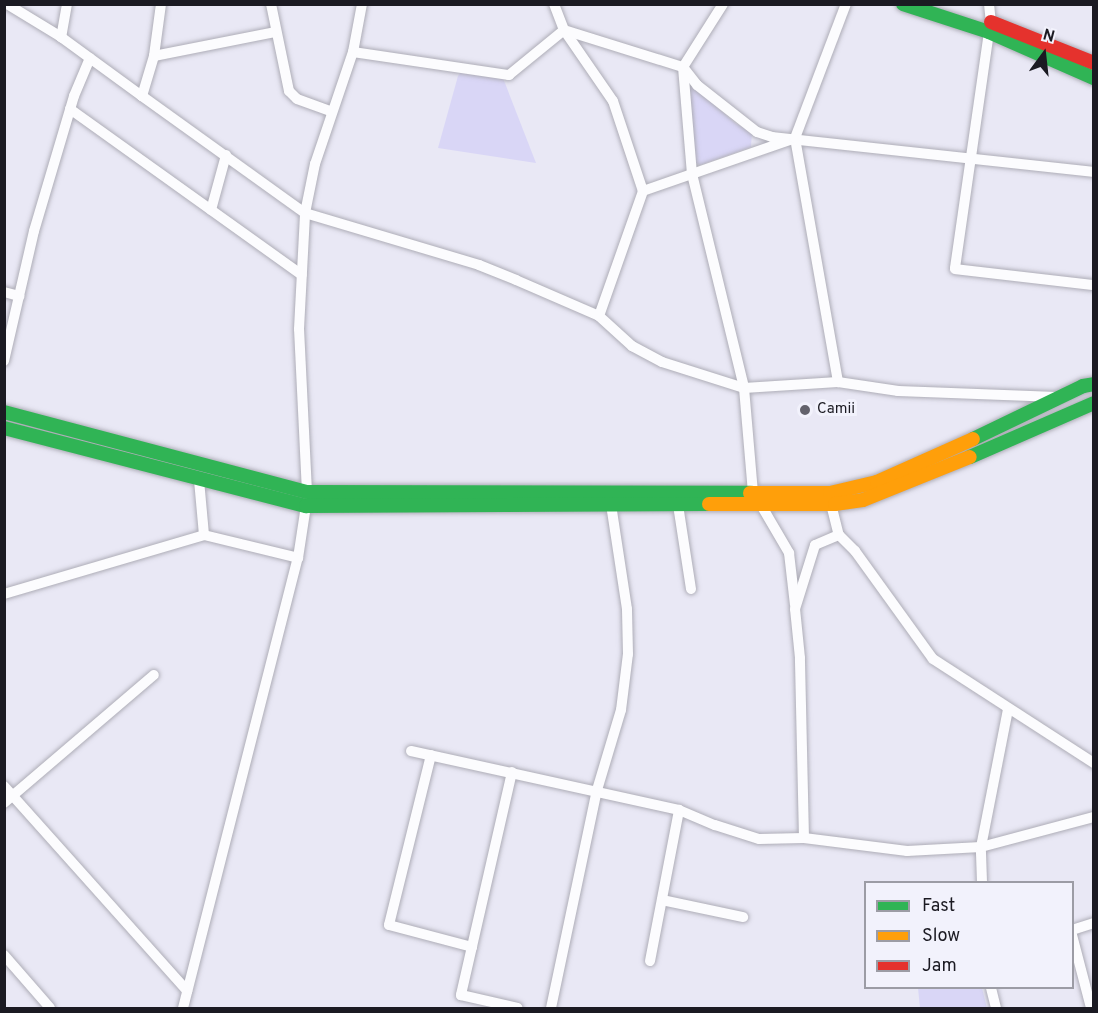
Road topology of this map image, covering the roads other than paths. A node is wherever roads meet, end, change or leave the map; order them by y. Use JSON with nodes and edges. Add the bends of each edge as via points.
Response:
{"nodes":[{"id":1,"x":7,"y":4,"type":"edge"},
{"id":2,"x":67,"y":4,"type":"edge"},
{"id":3,"x":161,"y":4,"type":"edge"},
{"id":4,"x":271,"y":4,"type":"edge"},
{"id":5,"x":362,"y":4,"type":"edge"},
{"id":6,"x":554,"y":4,"type":"edge"},
{"id":7,"x":723,"y":4,"type":"edge"},
{"id":8,"x":846,"y":4,"type":"edge"},
{"id":9,"x":903,"y":4,"type":"edge"},
{"id":10,"x":937,"y":4,"type":"edge"},
{"id":11,"x":989,"y":4,"type":"edge"},
{"id":12,"x":990,"y":27,"type":"junction"},
{"id":13,"x":564,"y":30,"type":"junction"},
{"id":14,"x":275,"y":32,"type":"junction"},
{"id":15,"x":61,"y":37,"type":"junction"},
{"id":16,"x":353,"y":52,"type":"junction"},
{"id":17,"x":154,"y":56,"type":"junction"},
{"id":18,"x":90,"y":58,"type":"junction"},
{"id":19,"x":1094,"y":63,"type":"edge"},
{"id":20,"x":683,"y":68,"type":"junction"},
{"id":21,"x":1094,"y":78,"type":"edge"},
{"id":22,"x":142,"y":96,"type":"junction"},
{"id":23,"x":70,"y":109,"type":"junction"},
{"id":24,"x":332,"y":112,"type":"junction"},
{"id":25,"x":795,"y":138,"type":"junction"},
{"id":26,"x":226,"y":155,"type":"junction"},
{"id":27,"x":970,"y":159,"type":"junction"},
{"id":28,"x":1094,"y":172,"type":"edge"},
{"id":29,"x":692,"y":174,"type":"junction"},
{"id":30,"x":643,"y":191,"type":"junction"},
{"id":31,"x":211,"y":210,"type":"junction"},
{"id":32,"x":305,"y":213,"type":"junction"},
{"id":33,"x":302,"y":275,"type":"junction"},
{"id":34,"x":1094,"y":285,"type":"edge"},
{"id":35,"x":4,"y":292,"type":"edge"},
{"id":36,"x":19,"y":296,"type":"junction"},
{"id":37,"x":599,"y":316,"type":"junction"},
{"id":38,"x":4,"y":361,"type":"edge"},
{"id":39,"x":838,"y":382,"type":"junction"},
{"id":40,"x":1094,"y":384,"type":"edge"},
{"id":41,"x":744,"y":388,"type":"junction"},
{"id":42,"x":1062,"y":397,"type":"junction"},
{"id":43,"x":1094,"y":403,"type":"edge"},
{"id":44,"x":4,"y":412,"type":"edge"},
{"id":45,"x":4,"y":428,"type":"edge"},
{"id":46,"x":199,"y":480,"type":"junction"},
{"id":47,"x":753,"y":493,"type":"junction"},
{"id":48,"x":306,"y":499,"type":"junction"},
{"id":49,"x":831,"y":504,"type":"junction"},
{"id":50,"x":611,"y":505,"type":"junction"},
{"id":51,"x":678,"y":505,"type":"junction"},
{"id":52,"x":761,"y":505,"type":"junction"},
{"id":53,"x":204,"y":535,"type":"junction"},
{"id":54,"x":839,"y":535,"type":"junction"},
{"id":55,"x":298,"y":558,"type":"junction"},
{"id":56,"x":691,"y":589,"type":"dead end"},
{"id":57,"x":4,"y":594,"type":"edge"},
{"id":58,"x":795,"y":609,"type":"junction"},
{"id":59,"x":154,"y":675,"type":"dead end"},
{"id":60,"x":1008,"y":709,"type":"junction"},
{"id":61,"x":411,"y":751,"type":"dead end"},
{"id":62,"x":431,"y":755,"type":"junction"},
{"id":63,"x":1094,"y":763,"type":"edge"},
{"id":64,"x":512,"y":772,"type":"junction"},
{"id":65,"x":4,"y":786,"type":"edge"},
{"id":66,"x":597,"y":790,"type":"junction"},
{"id":67,"x":9,"y":799,"type":"edge"},
{"id":68,"x":679,"y":810,"type":"junction"},
{"id":69,"x":1094,"y":817,"type":"edge"},
{"id":70,"x":804,"y":838,"type":"junction"},
{"id":71,"x":981,"y":847,"type":"junction"},
{"id":72,"x":982,"y":881,"type":"edge"},
{"id":73,"x":662,"y":900,"type":"junction"},
{"id":74,"x":743,"y":917,"type":"dead end"},
{"id":75,"x":1094,"y":923,"type":"edge"},
{"id":76,"x":1074,"y":929,"type":"edge"},
{"id":77,"x":1074,"y":942,"type":"edge"},
{"id":78,"x":472,"y":947,"type":"junction"},
{"id":79,"x":4,"y":955,"type":"edge"},
{"id":80,"x":650,"y":961,"type":"dead end"},
{"id":81,"x":991,"y":989,"type":"edge"},
{"id":82,"x":187,"y":991,"type":"junction"},
{"id":83,"x":1091,"y":1005,"type":"edge"},
{"id":84,"x":50,"y":1008,"type":"edge"},
{"id":85,"x":183,"y":1008,"type":"edge"},
{"id":86,"x":518,"y":1008,"type":"edge"},
{"id":87,"x":551,"y":1008,"type":"edge"},
{"id":88,"x":996,"y":1008,"type":"edge"}],
"edges":[{"from":1,"to":15,"type":"street"},
{"from":2,"to":15,"type":"street"},
{"from":3,"to":17,"type":"street"},
{"from":4,"to":14,"type":"street"},
{"from":5,"to":16,"type":"street"},
{"from":6,"to":13,"type":"street"},
{"from":7,"to":20,"type":"street"},
{"from":8,"to":25,"type":"street"},
{"from":9,"to":12,"type":"street"},
{"from":10,"to":12,"type":"street"},
{"from":11,"to":12,"type":"street"},
{"from":12,"to":19,"type":"street"},
{"from":12,"to":21,"type":"street"},
{"from":12,"to":27,"type":"street"},
{"from":13,"to":16,"type":"street","via":[[509,75]]},
{"from":13,"to":20,"type":"street"},
{"from":13,"to":30,"type":"street","via":[[613,101]]},
{"from":14,"to":17,"type":"street"},
{"from":14,"to":24,"type":"street","via":[[290,91],[297,99]]},
{"from":15,"to":18,"type":"street"},
{"from":16,"to":24,"type":"street"},
{"from":17,"to":22,"type":"street"},
{"from":18,"to":22,"type":"street"},
{"from":18,"to":23,"type":"street"},
{"from":20,"to":25,"type":"street","via":[[697,86],[757,132]]},
{"from":20,"to":29,"type":"street"},
{"from":22,"to":26,"type":"street"},
{"from":23,"to":31,"type":"street"},
{"from":23,"to":36,"type":"street"},
{"from":24,"to":32,"type":"street"},
{"from":25,"to":27,"type":"street"},
{"from":25,"to":29,"type":"street"},
{"from":25,"to":39,"type":"street"},
{"from":26,"to":31,"type":"street"},
{"from":26,"to":32,"type":"street"},
{"from":27,"to":28,"type":"street"},
{"from":27,"to":34,"type":"street","via":[[955,269]]},
{"from":29,"to":30,"type":"street"},
{"from":29,"to":41,"type":"street"},
{"from":30,"to":37,"type":"street"},
{"from":31,"to":33,"type":"street"},
{"from":32,"to":33,"type":"street"},
{"from":32,"to":37,"type":"street","via":[[479,266]]},
{"from":33,"to":48,"type":"street","via":[[299,328]]},
{"from":35,"to":36,"type":"street"},
{"from":36,"to":38,"type":"street"},
{"from":37,"to":41,"type":"street","via":[[632,346],[662,362]]},
{"from":39,"to":41,"type":"street"},
{"from":39,"to":42,"type":"street","via":[[898,391]]},
{"from":40,"to":42,"type":"street"},
{"from":41,"to":47,"type":"street"},
{"from":42,"to":47,"type":"street","via":[[877,482],[830,493]]},
{"from":43,"to":49,"type":"street","via":[[925,477],[863,500]]},
{"from":44,"to":48,"type":"street"},
{"from":45,"to":46,"type":"street"},
{"from":46,"to":48,"type":"street"},
{"from":46,"to":53,"type":"street"},
{"from":47,"to":48,"type":"street"},
{"from":47,"to":52,"type":"street"},
{"from":48,"to":50,"type":"street"},
{"from":48,"to":55,"type":"street"},
{"from":49,"to":52,"type":"street"},
{"from":49,"to":54,"type":"street"},
{"from":50,"to":51,"type":"street"},
{"from":50,"to":66,"type":"street","via":[[627,609],[628,654],[621,710]]},
{"from":51,"to":52,"type":"street"},
{"from":51,"to":56,"type":"street"},
{"from":52,"to":58,"type":"street","via":[[789,552]]},
{"from":53,"to":55,"type":"street"},
{"from":53,"to":57,"type":"street"},
{"from":54,"to":58,"type":"street","via":[[815,545]]},
{"from":54,"to":60,"type":"street","via":[[855,551],[933,659]]},
{"from":55,"to":82,"type":"street"},
{"from":58,"to":70,"type":"street","via":[[800,658]]},
{"from":59,"to":67,"type":"street"},
{"from":60,"to":63,"type":"street"},
{"from":60,"to":71,"type":"street"},
{"from":61,"to":62,"type":"street"},
{"from":62,"to":64,"type":"street"},
{"from":62,"to":78,"type":"street","via":[[389,925]]},
{"from":64,"to":66,"type":"street"},
{"from":64,"to":78,"type":"street"},
{"from":65,"to":67,"type":"street"},
{"from":66,"to":68,"type":"street"},
{"from":66,"to":87,"type":"street"},
{"from":67,"to":82,"type":"street"},
{"from":68,"to":70,"type":"street","via":[[759,839]]},
{"from":68,"to":73,"type":"street"},
{"from":69,"to":71,"type":"street"},
{"from":70,"to":71,"type":"street","via":[[907,851]]},
{"from":71,"to":72,"type":"street"},
{"from":73,"to":74,"type":"street"},
{"from":73,"to":80,"type":"street"},
{"from":75,"to":76,"type":"street"},
{"from":77,"to":83,"type":"street"},
{"from":78,"to":86,"type":"street","via":[[461,995]]},
{"from":79,"to":84,"type":"street"},
{"from":81,"to":88,"type":"street"},
{"from":82,"to":85,"type":"street"}]}
